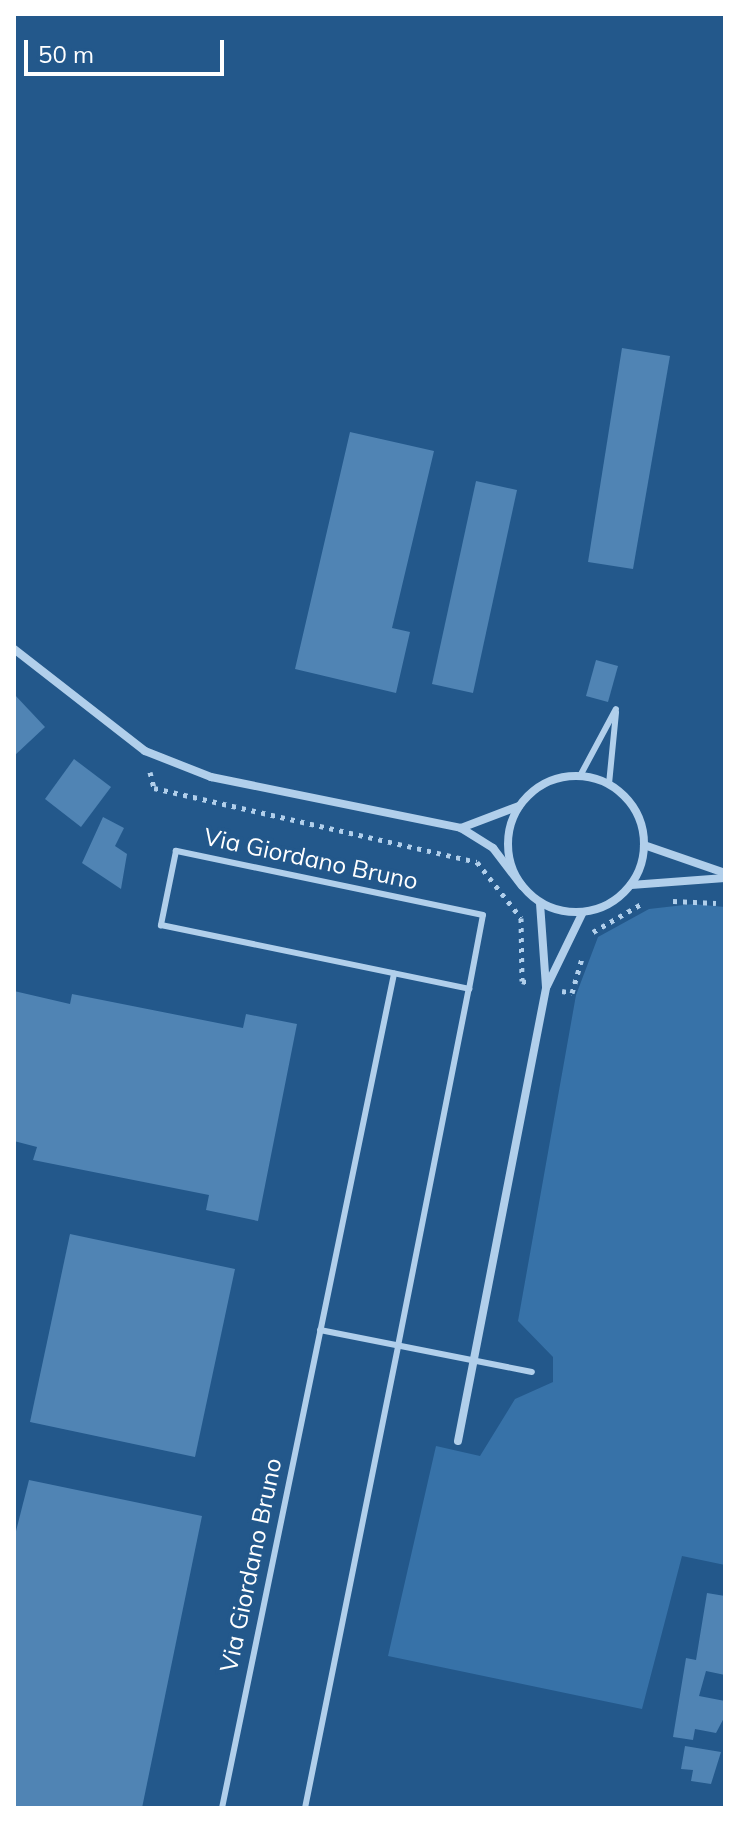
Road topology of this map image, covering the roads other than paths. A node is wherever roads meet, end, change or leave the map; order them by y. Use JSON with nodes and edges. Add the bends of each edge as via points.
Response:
{"nodes":[{"id":1,"x":14,"y":649,"type":"edge"},
{"id":2,"x":580,"y":776,"type":"junction"},
{"id":3,"x":609,"y":784,"type":"junction"},
{"id":4,"x":519,"y":806,"type":"junction"},
{"id":5,"x":461,"y":828,"type":"junction"},
{"id":6,"x":644,"y":845,"type":"junction"},
{"id":7,"x":725,"y":876,"type":"edge"},
{"id":8,"x":631,"y":885,"type":"junction"},
{"id":9,"x":522,"y":886,"type":"junction"},
{"id":10,"x":540,"y":903,"type":"junction"},
{"id":11,"x":583,"y":912,"type":"junction"},
{"id":12,"x":394,"y":974,"type":"junction"},
{"id":13,"x":546,"y":987,"type":"junction"},
{"id":14,"x":469,"y":989,"type":"junction"},
{"id":15,"x":320,"y":1330,"type":"junction"},
{"id":16,"x":398,"y":1346,"type":"junction"},
{"id":17,"x":474,"y":1360,"type":"junction"},
{"id":18,"x":532,"y":1372,"type":"dead end"},
{"id":19,"x":458,"y":1441,"type":"dead end"},
{"id":20,"x":222,"y":1808,"type":"edge"},
{"id":21,"x":305,"y":1808,"type":"edge"}],
"edges":[{"from":1,"to":5,"type":"street","via":[[145,751],[211,777]]},
{"from":2,"to":3,"type":"street"},
{"from":2,"to":3,"type":"lane","via":[[616,709]]},
{"from":2,"to":4,"type":"street","via":[[535,789]]},
{"from":3,"to":6,"type":"street","via":[[635,810]]},
{"from":4,"to":5,"type":"street"},
{"from":4,"to":9,"type":"street","via":[[507,846]]},
{"from":5,"to":9,"type":"street","via":[[493,848]]},
{"from":6,"to":7,"type":"street"},
{"from":6,"to":8,"type":"street"},
{"from":7,"to":8,"type":"street"},
{"from":8,"to":11,"type":"street"},
{"from":9,"to":10,"type":"street"},
{"from":10,"to":11,"type":"street"},
{"from":10,"to":13,"type":"street"},
{"from":11,"to":13,"type":"street"},
{"from":12,"to":14,"type":"lane","name":"Via Giordano Bruno"},
{"from":12,"to":14,"type":"lane","name":"Via Giordano Bruno","via":[[161,925],[176,851],[483,915]]},
{"from":12,"to":15,"type":"lane","name":"Via Giordano Bruno"},
{"from":13,"to":17,"type":"street"},
{"from":14,"to":16,"type":"lane","name":"Via Giordano Bruno"},
{"from":15,"to":16,"type":"lane"},
{"from":15,"to":20,"type":"lane","name":"Via Giordano Bruno"},
{"from":16,"to":17,"type":"lane"},
{"from":16,"to":21,"type":"lane","name":"Via Giordano Bruno"},
{"from":17,"to":18,"type":"lane"},
{"from":17,"to":19,"type":"street"}]}
